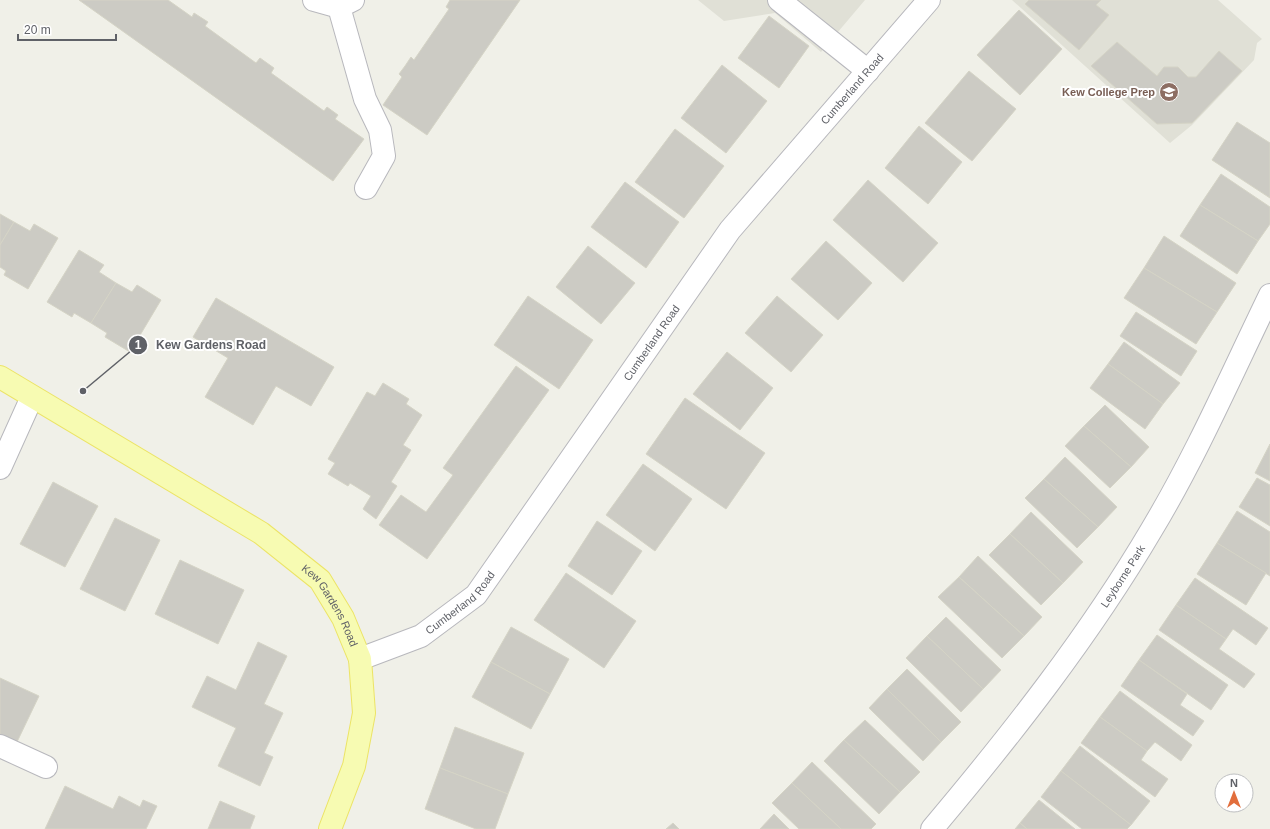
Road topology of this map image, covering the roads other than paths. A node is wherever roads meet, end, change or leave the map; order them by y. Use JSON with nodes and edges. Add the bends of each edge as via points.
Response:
{"nodes":[{"id":1,"x":314,"y":0,"type":"edge"},
{"id":2,"x":779,"y":0,"type":"edge"},
{"id":3,"x":929,"y":0,"type":"edge"},
{"id":4,"x":346,"y":4,"type":"edge"},
{"id":5,"x":868,"y":71,"type":"junction"},
{"id":6,"x":366,"y":188,"type":"dead end"},
{"id":7,"x":1270,"y":295,"type":"edge"},
{"id":8,"x":0,"y":377,"type":"edge"},
{"id":9,"x":32,"y":397,"type":"junction"},
{"id":10,"x":0,"y":468,"type":"edge"},
{"id":11,"x":360,"y":659,"type":"junction"},
{"id":12,"x":0,"y":746,"type":"edge"},
{"id":13,"x":46,"y":767,"type":"dead end"},
{"id":14,"x":330,"y":829,"type":"edge"},
{"id":15,"x":932,"y":829,"type":"edge"}],
"edges":[{"from":1,"to":4,"type":"street"},
{"from":2,"to":5,"type":"street"},
{"from":3,"to":5,"type":"street","name":"Cumberland Road"},
{"from":4,"to":6,"type":"street","via":[[365,99],[380,130],[384,156]]},
{"from":5,"to":11,"type":"street","name":"Cumberland Road","via":[[730,230],[476,595],[421,636]]},
{"from":7,"to":15,"type":"street","name":"Leyborne Park","via":[[1194,451],[1152,528],[1080,641],[994,754]]},
{"from":8,"to":9,"type":"main road","name":"Kew Gardens Road"},
{"from":9,"to":10,"type":"street"},
{"from":9,"to":11,"type":"main road","name":"Kew Gardens Road","via":[[261,533],[320,580],[343,618]]},
{"from":11,"to":14,"type":"main road","name":"Kew Gardens Road","via":[[364,713],[354,766]]},
{"from":12,"to":13,"type":"street"}]}
